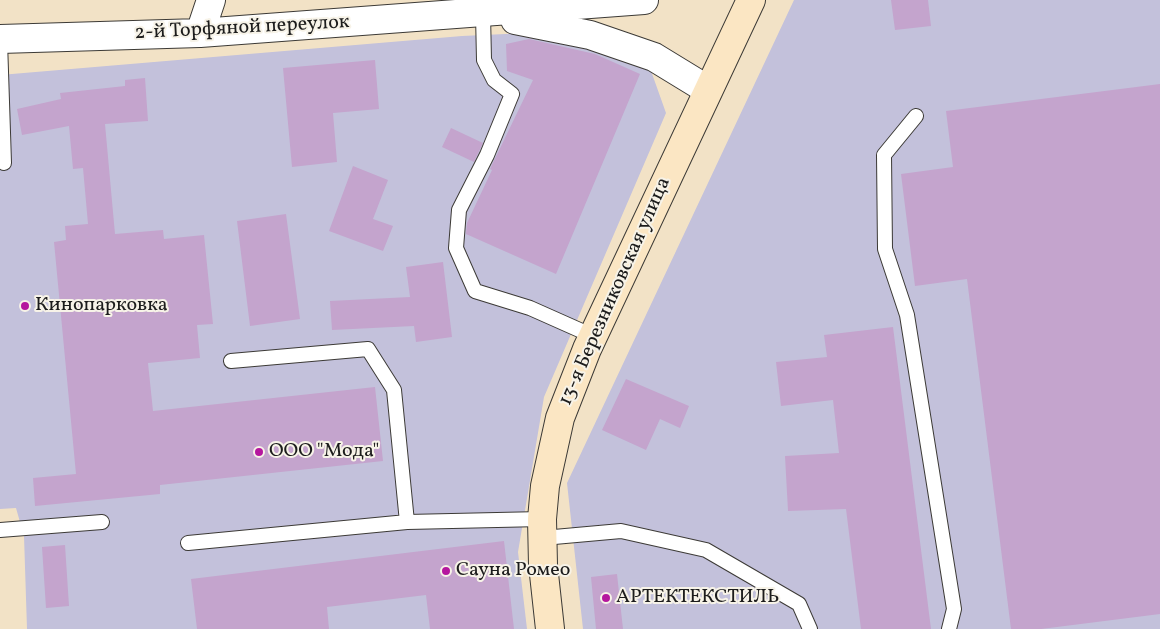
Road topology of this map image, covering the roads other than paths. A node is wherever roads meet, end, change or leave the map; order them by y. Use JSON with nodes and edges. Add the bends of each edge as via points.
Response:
{"nodes":[{"id":1,"x":211,"y":0,"type":"edge"},
{"id":2,"x":644,"y":0,"type":"edge"},
{"id":3,"x":751,"y":0,"type":"edge"},
{"id":4,"x":486,"y":7,"type":"edge"},
{"id":5,"x":200,"y":33,"type":"junction"},
{"id":6,"x":0,"y":40,"type":"edge"},
{"id":7,"x":708,"y":90,"type":"junction"},
{"id":8,"x":916,"y":116,"type":"dead end"},
{"id":9,"x":4,"y":163,"type":"dead end"},
{"id":10,"x":593,"y":336,"type":"junction"},
{"id":11,"x":232,"y":361,"type":"dead end"},
{"id":12,"x":102,"y":522,"type":"dead end"},
{"id":13,"x":407,"y":522,"type":"junction"},
{"id":14,"x":542,"y":529,"type":"junction"},
{"id":15,"x":0,"y":530,"type":"edge"},
{"id":16,"x":188,"y":544,"type":"dead end"},
{"id":17,"x":550,"y":629,"type":"edge"},
{"id":18,"x":810,"y":629,"type":"edge"},
{"id":19,"x":949,"y":629,"type":"edge"}],
"edges":[{"from":1,"to":5,"type":"street"},
{"from":2,"to":4,"type":"street","name":"2-й Торфяной переулок"},
{"from":3,"to":7,"type":"street","name":"13-я Березниковская улица"},
{"from":4,"to":5,"type":"street","name":"2-й Торфяной переулок"},
{"from":4,"to":7,"type":"street","name":"2-й Торфяной переулок","via":[[590,35],[654,58]]},
{"from":4,"to":10,"type":"lane","via":[[484,60],[494,80],[512,94],[487,155],[459,210],[456,248],[475,291],[530,308]]},
{"from":5,"to":6,"type":"street","name":"2-й Торфяной переулок"},
{"from":6,"to":9,"type":"lane"},
{"from":7,"to":10,"type":"street","name":"13-я Березниковская улица"},
{"from":8,"to":19,"type":"lane","via":[[884,155],[885,249],[907,315],[954,609]]},
{"from":10,"to":14,"type":"street","name":"13-я Березниковская улица","via":[[560,418],[545,486]]},
{"from":11,"to":13,"type":"lane","via":[[368,349],[394,390]]},
{"from":12,"to":15,"type":"lane"},
{"from":13,"to":14,"type":"lane"},
{"from":13,"to":16,"type":"lane"},
{"from":14,"to":17,"type":"street","name":"13-я Березниковская улица"},
{"from":14,"to":18,"type":"lane","via":[[621,531],[706,550],[799,604]]}]}
